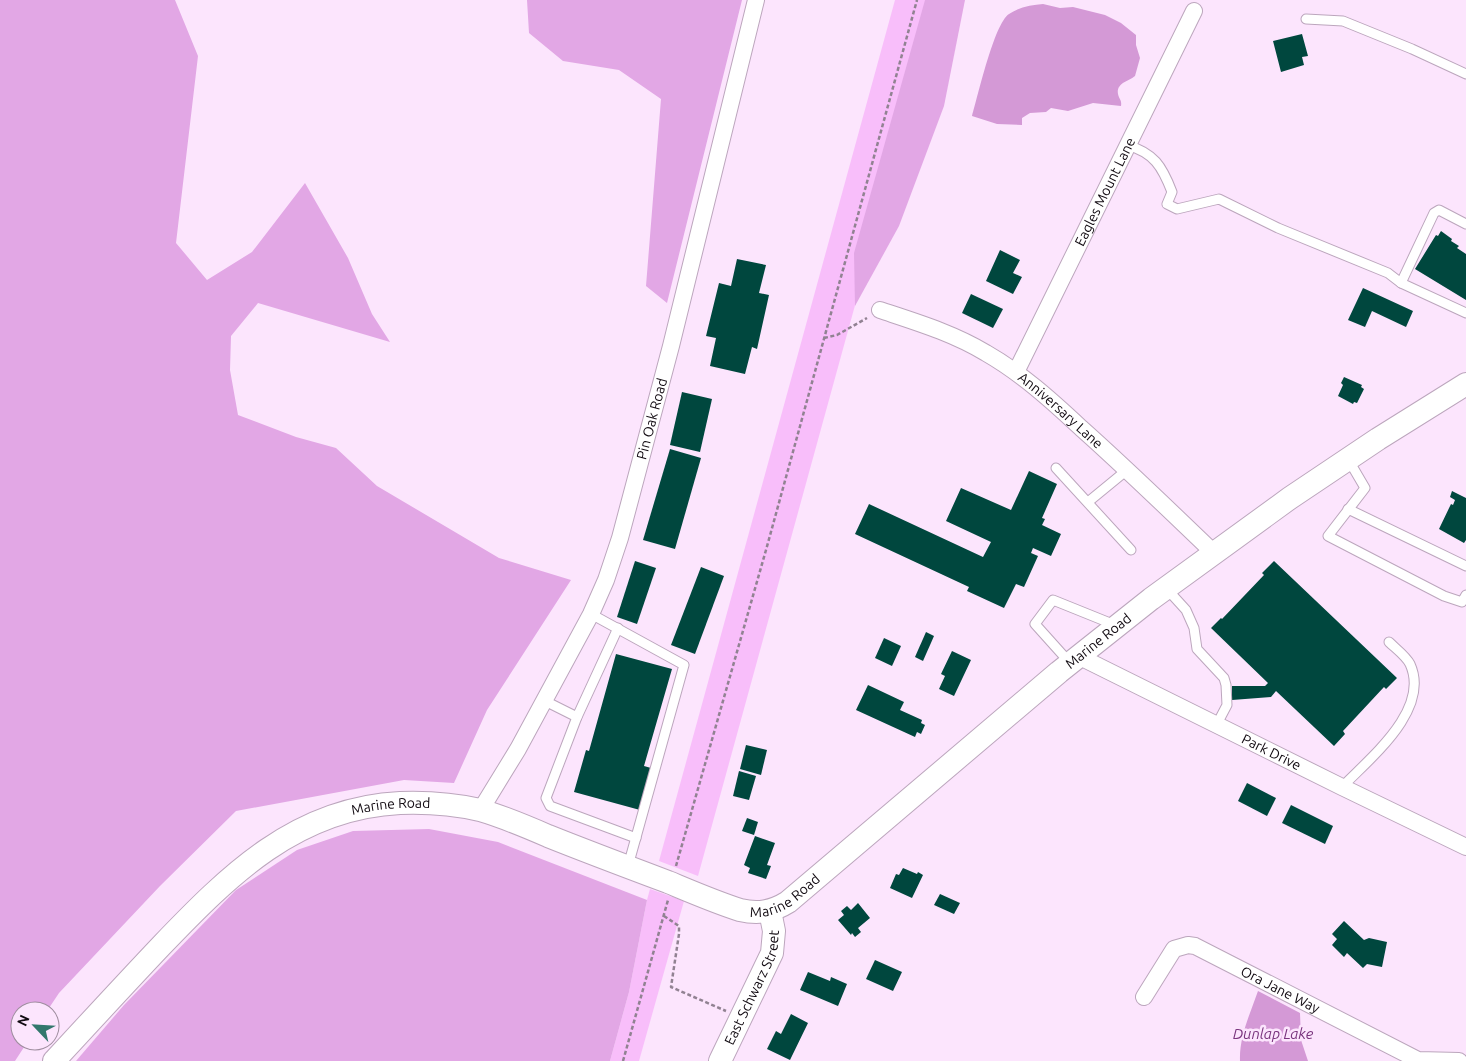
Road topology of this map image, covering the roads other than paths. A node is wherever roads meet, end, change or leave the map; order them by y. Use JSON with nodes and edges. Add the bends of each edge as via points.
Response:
{"nodes":[{"id":1,"x":756,"y":0,"type":"edge"},
{"id":2,"x":1194,"y":11,"type":"dead end"},
{"id":3,"x":1306,"y":19,"type":"dead end"},
{"id":4,"x":1466,"y":74,"type":"edge"},
{"id":5,"x":1127,"y":145,"type":"junction"},
{"id":6,"x":1466,"y":224,"type":"edge"},
{"id":7,"x":1401,"y":283,"type":"junction"},
{"id":8,"x":880,"y":310,"type":"road end"},
{"id":9,"x":1466,"y":313,"type":"edge"},
{"id":10,"x":1016,"y":372,"type":"junction"},
{"id":11,"x":1466,"y":384,"type":"edge"},
{"id":12,"x":1348,"y":459,"type":"junction"},
{"id":13,"x":1056,"y":468,"type":"dead end"},
{"id":14,"x":1127,"y":470,"type":"junction"},
{"id":15,"x":1088,"y":502,"type":"junction"},
{"id":16,"x":1348,"y":510,"type":"junction"},
{"id":17,"x":1131,"y":550,"type":"dead end"},
{"id":18,"x":1214,"y":552,"type":"junction"},
{"id":19,"x":1466,"y":566,"type":"edge"},
{"id":20,"x":1166,"y":588,"type":"junction"},
{"id":21,"x":1466,"y":595,"type":"edge"},
{"id":22,"x":591,"y":614,"type":"junction"},
{"id":23,"x":1117,"y":626,"type":"junction"},
{"id":24,"x":618,"y":628,"type":"junction"},
{"id":25,"x":1389,"y":642,"type":"dead end"},
{"id":26,"x":1074,"y":660,"type":"junction"},
{"id":27,"x":545,"y":701,"type":"junction"},
{"id":28,"x":577,"y":717,"type":"junction"},
{"id":29,"x":1217,"y":724,"type":"junction"},
{"id":30,"x":1342,"y":787,"type":"junction"},
{"id":31,"x":480,"y":811,"type":"junction"},
{"id":32,"x":636,"y":838,"type":"junction"},
{"id":33,"x":1466,"y":847,"type":"edge"},
{"id":34,"x":628,"y":866,"type":"junction"},
{"id":35,"x":770,"y":911,"type":"junction"},
{"id":36,"x":1144,"y":997,"type":"dead end"},
{"id":37,"x":1436,"y":1060,"type":"edge"},
{"id":38,"x":54,"y":1061,"type":"edge"},
{"id":39,"x":720,"y":1061,"type":"edge"},
{"id":40,"x":1459,"y":1061,"type":"edge"}],
"edges":[{"from":1,"to":22,"type":"street","name":"Pin Oak Road","via":[[620,538]]},
{"from":2,"to":5,"type":"street","name":"Eagles Mount Lane"},
{"from":3,"to":4,"type":"lane","via":[[1343,21]]},
{"from":5,"to":7,"type":"lane","via":[[1142,149],[1166,175],[1172,192],[1167,204],[1177,209],[1219,199],[1278,228],[1388,273]]},
{"from":5,"to":10,"type":"street","name":"Eagles Mount Lane"},
{"from":6,"to":7,"type":"lane","via":[[1439,210],[1434,212]]},
{"from":7,"to":9,"type":"lane"},
{"from":8,"to":10,"type":"street","name":"Anniversary Lane","via":[[955,337]]},
{"from":10,"to":14,"type":"street","name":"Anniversary Lane"},
{"from":11,"to":12,"type":"main road","name":"Marine Road"},
{"from":12,"to":16,"type":"lane","via":[[1364,488]]},
{"from":12,"to":18,"type":"main road","name":"Marine Road"},
{"from":13,"to":15,"type":"lane"},
{"from":14,"to":15,"type":"lane"},
{"from":14,"to":18,"type":"street","name":"Anniversary Lane"},
{"from":15,"to":17,"type":"lane"},
{"from":16,"to":19,"type":"lane"},
{"from":16,"to":21,"type":"lane","via":[[1328,536],[1444,596],[1462,602]]},
{"from":18,"to":20,"type":"main road","name":"Marine Road"},
{"from":20,"to":23,"type":"main road","name":"Marine Road"},
{"from":20,"to":29,"type":"lane","via":[[1186,610],[1194,628],[1197,649],[1224,678],[1226,705]]},
{"from":22,"to":24,"type":"lane"},
{"from":22,"to":27,"type":"street","name":"Pin Oak Road"},
{"from":23,"to":26,"type":"main road","name":"Marine Road"},
{"from":23,"to":26,"type":"lane","via":[[1053,600],[1035,624]]},
{"from":24,"to":28,"type":"lane"},
{"from":24,"to":32,"type":"lane","via":[[684,664]]},
{"from":25,"to":30,"type":"lane","via":[[1410,663],[1415,682],[1412,701],[1407,714],[1389,738]]},
{"from":26,"to":29,"type":"street","name":"Park Drive"},
{"from":26,"to":35,"type":"main road","name":"Marine Road","via":[[788,902]]},
{"from":27,"to":28,"type":"lane"},
{"from":27,"to":31,"type":"street","name":"Pin Oak Road"},
{"from":28,"to":32,"type":"lane","via":[[546,798],[550,806]]},
{"from":29,"to":30,"type":"street","name":"Park Drive"},
{"from":30,"to":33,"type":"street","name":"Park Drive"},
{"from":31,"to":34,"type":"main road","name":"Marine Road","via":[[515,821]]},
{"from":31,"to":38,"type":"main road","name":"Marine Road","via":[[416,803],[358,808],[326,818],[275,843],[199,906]]},
{"from":32,"to":34,"type":"lane"},
{"from":34,"to":35,"type":"main road","name":"Marine Road","via":[[740,910],[752,913]]},
{"from":35,"to":39,"type":"main road","name":"East Schwarz Street","via":[[774,931],[772,953]]},
{"from":36,"to":37,"type":"street","name":"Ora Jane Way","via":[[1174,950],[1195,946],[1418,1060]]},
{"from":37,"to":40,"type":"street","name":"Ora Jane Way"}]}
